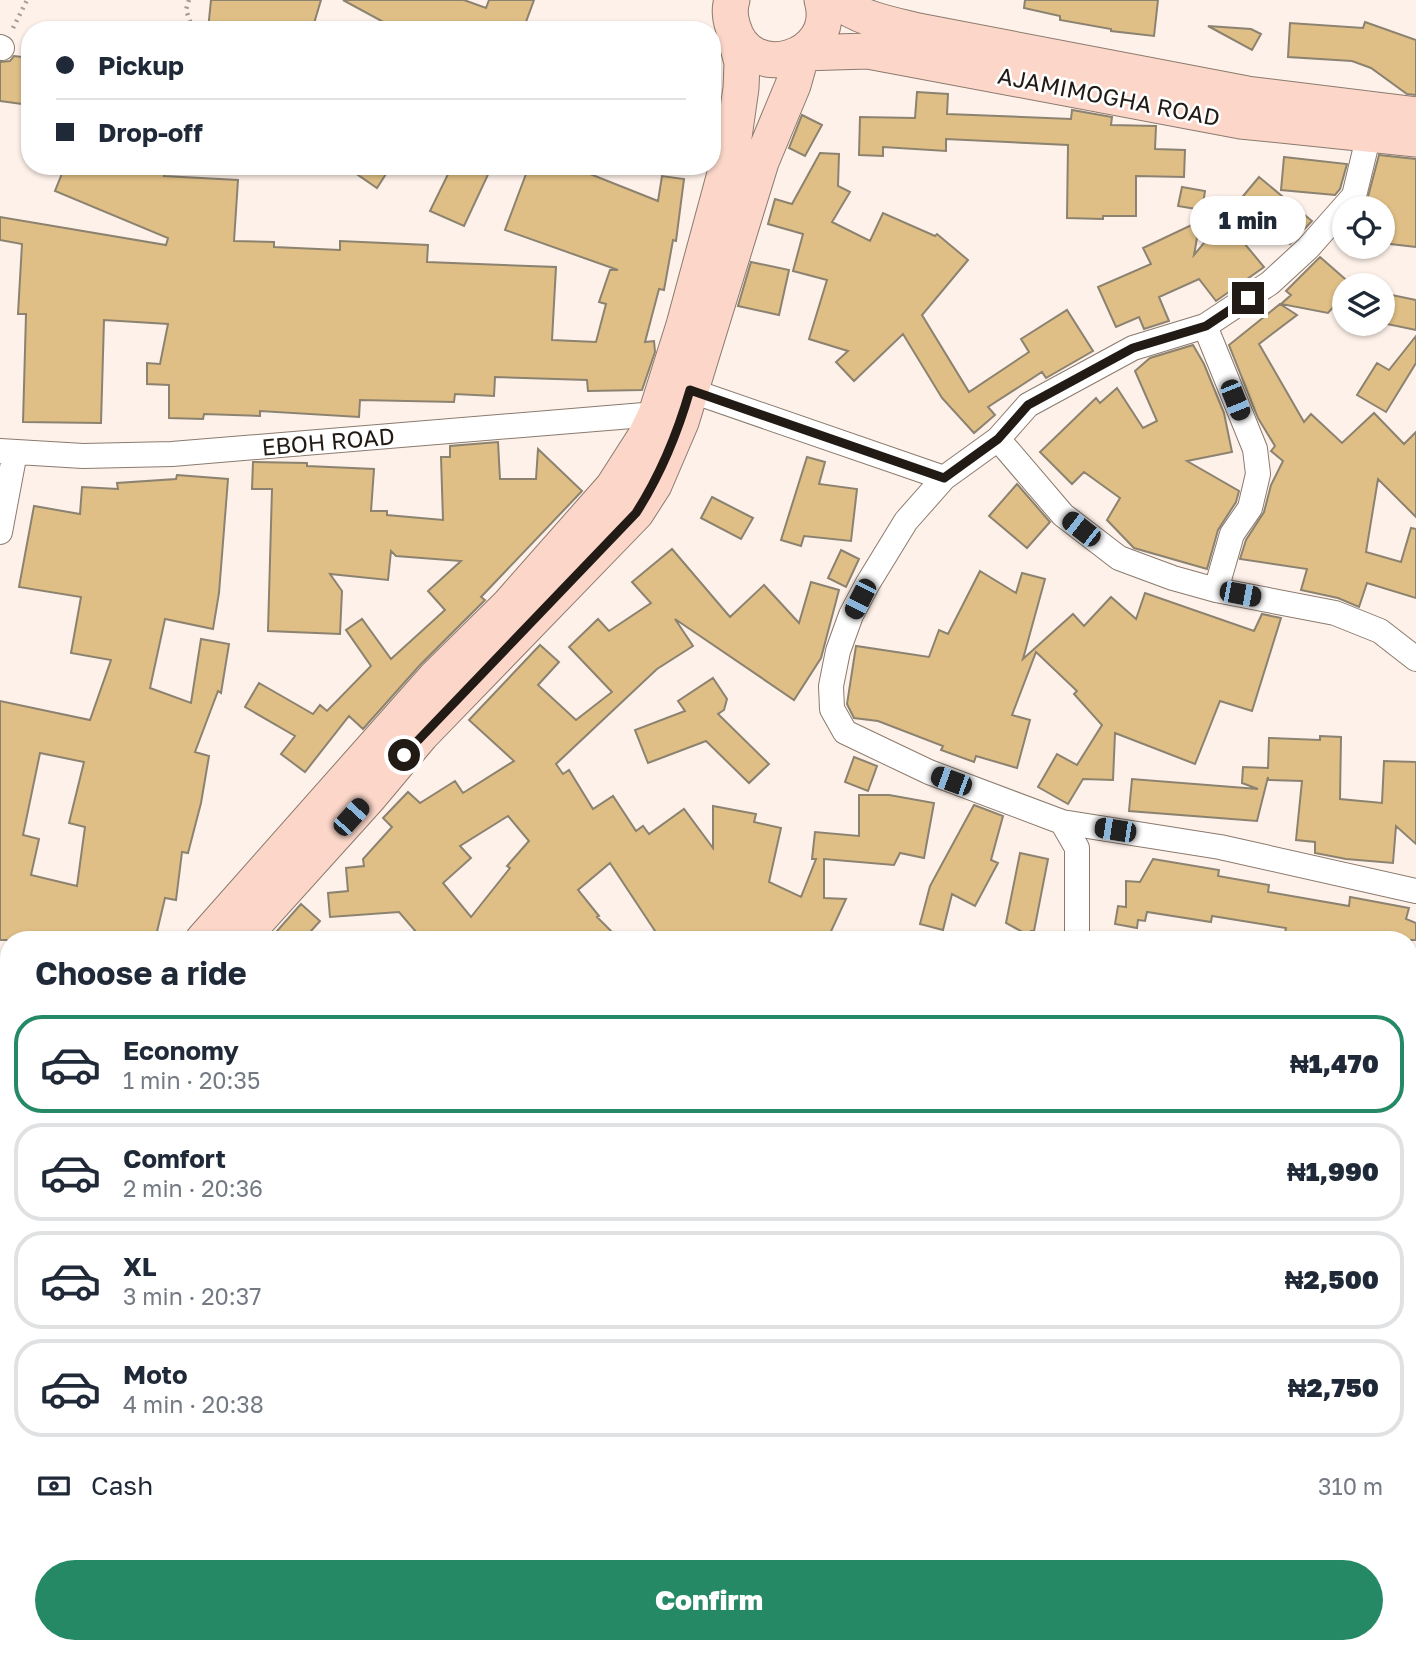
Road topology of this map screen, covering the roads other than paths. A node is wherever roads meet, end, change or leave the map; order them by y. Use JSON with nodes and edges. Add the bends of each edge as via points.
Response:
{"nodes":[{"id":1,"x":822,"y":0,"type":"edge"},
{"id":2,"x":836,"y":0,"type":"edge"},
{"id":3,"x":733,"y":16,"type":"edge"},
{"id":4,"x":802,"y":53,"type":"junction"},
{"id":5,"x":1416,"y":115,"type":"edge"},
{"id":6,"x":1369,"y":134,"type":"junction"},
{"id":7,"x":1416,"y":139,"type":"edge"},
{"id":8,"x":1206,"y":326,"type":"junction"},
{"id":9,"x":690,"y":390,"type":"junction"},
{"id":10,"x":656,"y":414,"type":"junction"},
{"id":11,"x":998,"y":439,"type":"junction"},
{"id":12,"x":7,"y":452,"type":"edge"},
{"id":13,"x":944,"y":478,"type":"junction"},
{"id":14,"x":0,"y":532,"type":"edge"},
{"id":15,"x":1216,"y":590,"type":"junction"},
{"id":16,"x":1416,"y":659,"type":"edge"},
{"id":17,"x":1062,"y":822,"type":"junction"},
{"id":18,"x":1416,"y":891,"type":"edge"},
{"id":19,"x":211,"y":931,"type":"edge"},
{"id":20,"x":248,"y":931,"type":"edge"},
{"id":21,"x":1077,"y":931,"type":"edge"}],
"edges":[{"from":1,"to":4,"type":"main road","via":[[820,33]]},
{"from":2,"to":5,"type":"main road","name":"AJAMIMOGHA ROAD","via":[[878,22],[918,31],[1247,94]]},
{"from":3,"to":4,"type":"main road","name":"AJAMIMOGHA ROAD","via":[[743,46],[756,55],[771,60]]},
{"from":3,"to":10,"type":"main road","via":[[742,63],[733,144]]},
{"from":4,"to":6,"type":"main road","name":"AJAMIMOGHA ROAD","via":[[868,51],[1241,121]]},
{"from":4,"to":9,"type":"main road","via":[[761,162]]},
{"from":6,"to":7,"type":"main road","name":"AJAMIMOGHA ROAD"},
{"from":6,"to":8,"type":"street","via":[[1354,196],[1270,283]]},
{"from":8,"to":11,"type":"street","via":[[1133,348],[1110,360],[1028,405]]},
{"from":8,"to":15,"type":"street","via":[[1255,449],[1258,474],[1251,508],[1232,534]]},
{"from":9,"to":13,"type":"street"},
{"from":9,"to":20,"type":"main road","via":[[667,457],[636,513],[422,735]]},
{"from":10,"to":12,"type":"street","name":"EBOH ROAD","via":[[172,454]]},
{"from":10,"to":19,"type":"main road","via":[[613,487],[508,606],[435,678]]},
{"from":11,"to":13,"type":"street"},
{"from":11,"to":15,"type":"street","via":[[1063,514],[1119,558]]},
{"from":12,"to":14,"type":"street"},
{"from":13,"to":17,"type":"street","via":[[906,521],[851,615],[838,651],[832,709],[845,732],[929,772]]},
{"from":15,"to":16,"type":"street","via":[[1335,613],[1380,631]]},
{"from":17,"to":18,"type":"street","via":[[1220,847]]},
{"from":17,"to":21,"type":"street","via":[[1077,848]]}]}
